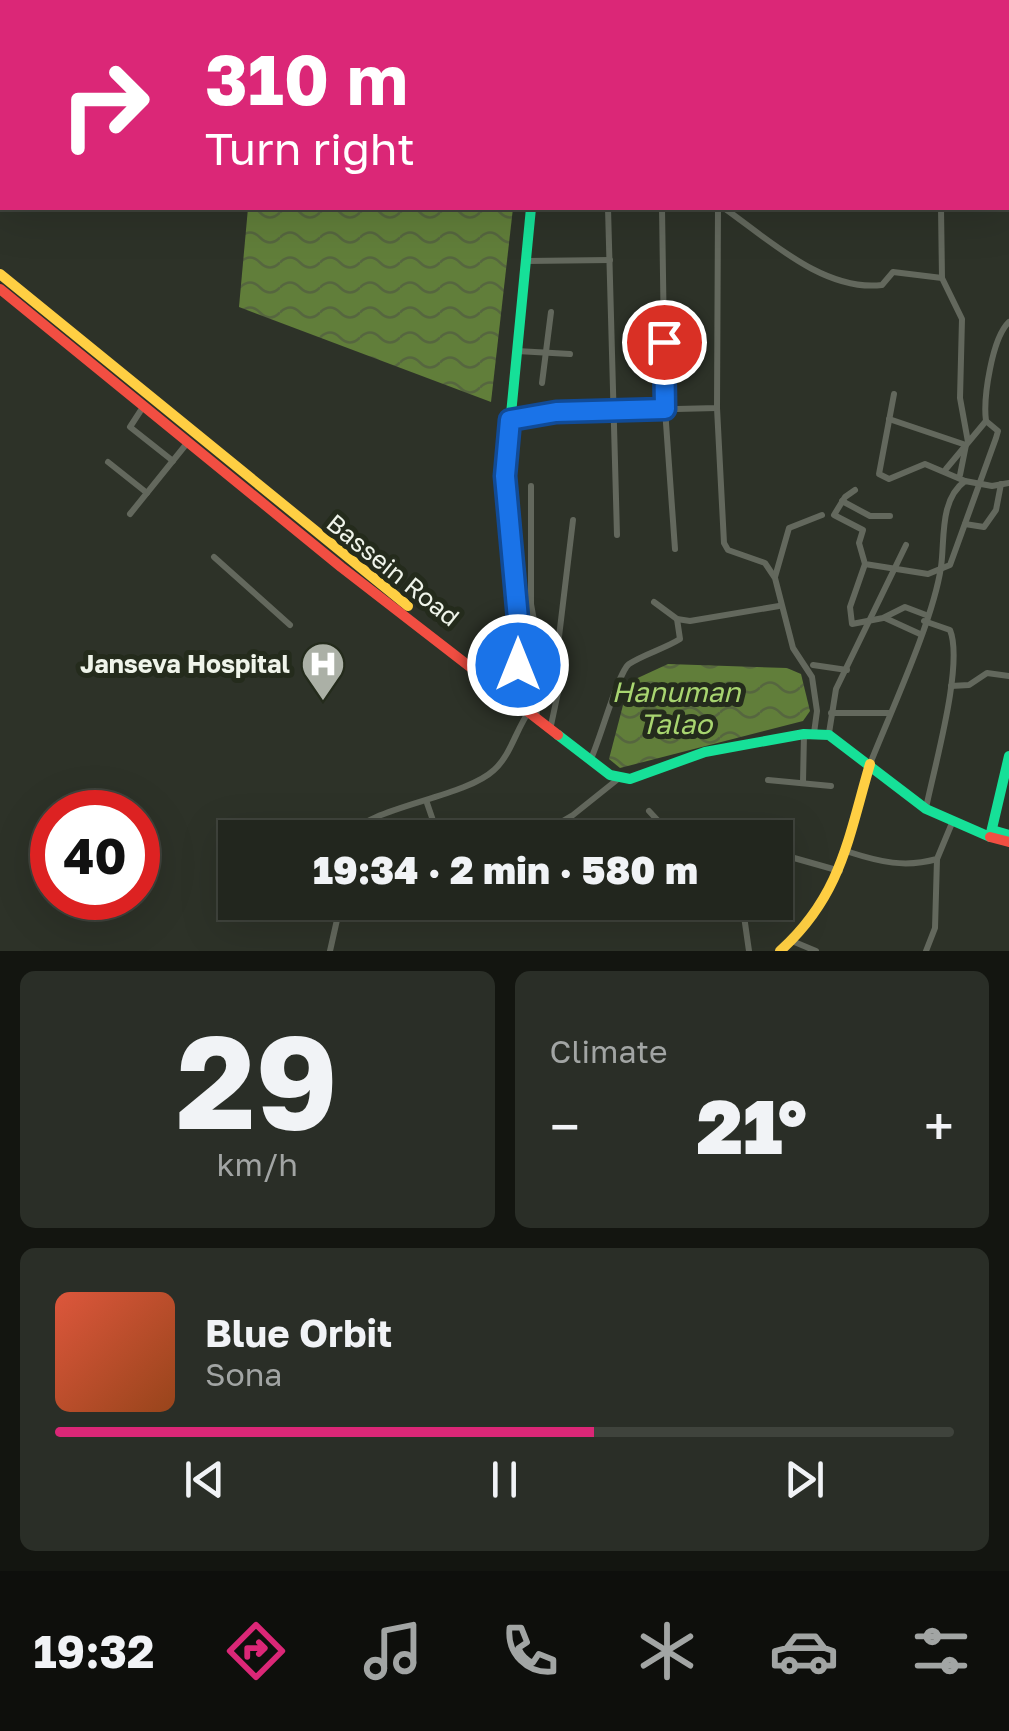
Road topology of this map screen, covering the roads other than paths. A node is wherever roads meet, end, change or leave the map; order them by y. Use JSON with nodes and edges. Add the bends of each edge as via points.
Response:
{"nodes":[{"id":1,"x":531,"y":210,"type":"edge"},
{"id":2,"x":608,"y":210,"type":"edge"},
{"id":3,"x":662,"y":210,"type":"edge"},
{"id":4,"x":721,"y":210,"type":"edge"},
{"id":5,"x":724,"y":210,"type":"edge"},
{"id":6,"x":942,"y":210,"type":"edge"},
{"id":7,"x":610,"y":260,"type":"junction"},
{"id":8,"x":525,"y":261,"type":"junction"},
{"id":9,"x":0,"y":274,"type":"edge"},
{"id":10,"x":942,"y":278,"type":"junction"},
{"id":11,"x":0,"y":290,"type":"edge"},
{"id":12,"x":551,"y":312,"type":"dead end"},
{"id":13,"x":1009,"y":322,"type":"edge"},
{"id":14,"x":517,"y":351,"type":"junction"},
{"id":15,"x":546,"y":353,"type":"junction"},
{"id":16,"x":570,"y":354,"type":"dead end"},
{"id":17,"x":542,"y":383,"type":"dead end"},
{"id":18,"x":894,"y":394,"type":"dead end"},
{"id":19,"x":144,"y":407,"type":"junction"},
{"id":20,"x":717,"y":408,"type":"junction"},
{"id":21,"x":614,"y":409,"type":"junction"},
{"id":22,"x":665,"y":409,"type":"junction"},
{"id":23,"x":889,"y":419,"type":"junction"},
{"id":24,"x":510,"y":420,"type":"junction"},
{"id":25,"x":986,"y":421,"type":"junction"},
{"id":26,"x":191,"y":438,"type":"junction"},
{"id":27,"x":967,"y":443,"type":"junction"},
{"id":28,"x":173,"y":461,"type":"junction"},
{"id":29,"x":108,"y":462,"type":"dead end"},
{"id":30,"x":946,"y":469,"type":"junction"},
{"id":31,"x":963,"y":478,"type":"junction"},
{"id":32,"x":1005,"y":483,"type":"edge"},
{"id":33,"x":980,"y":484,"type":"junction"},
{"id":34,"x":531,"y":486,"type":"dead end"},
{"id":35,"x":855,"y":490,"type":"dead end"},
{"id":36,"x":147,"y":493,"type":"junction"},
{"id":37,"x":842,"y":501,"type":"junction"},
{"id":38,"x":130,"y":514,"type":"dead end"},
{"id":39,"x":822,"y":515,"type":"dead end"},
{"id":40,"x":890,"y":516,"type":"dead end"},
{"id":41,"x":573,"y":520,"type":"dead end"},
{"id":42,"x":965,"y":524,"type":"junction"},
{"id":43,"x":617,"y":536,"type":"dead end"},
{"id":44,"x":906,"y":545,"type":"dead end"},
{"id":45,"x":675,"y":549,"type":"dead end"},
{"id":46,"x":214,"y":557,"type":"dead end"},
{"id":47,"x":865,"y":564,"type":"junction"},
{"id":48,"x":894,"y":572,"type":"junction"},
{"id":49,"x":940,"y":572,"type":"junction"},
{"id":50,"x":775,"y":578,"type":"junction"},
{"id":51,"x":654,"y":602,"type":"dead end"},
{"id":52,"x":779,"y":606,"type":"junction"},
{"id":53,"x":677,"y":618,"type":"junction"},
{"id":54,"x":884,"y":618,"type":"junction"},
{"id":55,"x":925,"y":618,"type":"junction"},
{"id":56,"x":868,"y":621,"type":"junction"},
{"id":57,"x":290,"y":626,"type":"dead end"},
{"id":58,"x":920,"y":634,"type":"junction"},
{"id":59,"x":813,"y":665,"type":"dead end"},
{"id":60,"x":847,"y":670,"type":"junction"},
{"id":61,"x":514,"y":674,"type":"junction"},
{"id":62,"x":1009,"y":676,"type":"edge"},
{"id":63,"x":951,"y":686,"type":"junction"},
{"id":64,"x":540,"y":688,"type":"junction"},
{"id":65,"x":505,"y":690,"type":"junction"},
{"id":66,"x":832,"y":713,"type":"junction"},
{"id":67,"x":890,"y":713,"type":"junction"},
{"id":68,"x":533,"y":714,"type":"junction"},
{"id":69,"x":550,"y":729,"type":"junction"},
{"id":70,"x":811,"y":732,"type":"junction"},
{"id":71,"x":829,"y":732,"type":"junction"},
{"id":72,"x":1009,"y":756,"type":"edge"},
{"id":73,"x":590,"y":760,"type":"junction"},
{"id":74,"x":871,"y":761,"type":"junction"},
{"id":75,"x":620,"y":775,"type":"junction"},
{"id":76,"x":768,"y":780,"type":"dead end"},
{"id":77,"x":804,"y":782,"type":"junction"},
{"id":78,"x":830,"y":786,"type":"dead end"},
{"id":79,"x":427,"y":803,"type":"junction"},
{"id":80,"x":926,"y":806,"type":"junction"},
{"id":81,"x":649,"y":811,"type":"dead end"},
{"id":82,"x":369,"y":820,"type":"edge"},
{"id":83,"x":433,"y":820,"type":"edge"},
{"id":84,"x":566,"y":820,"type":"edge"},
{"id":85,"x":657,"y":820,"type":"edge"},
{"id":86,"x":952,"y":823,"type":"junction"},
{"id":87,"x":991,"y":834,"type":"junction"},
{"id":88,"x":1009,"y":838,"type":"edge"},
{"id":89,"x":849,"y":852,"type":"junction"},
{"id":90,"x":793,"y":858,"type":"edge"},
{"id":91,"x":937,"y":859,"type":"junction"},
{"id":92,"x":841,"y":871,"type":"junction"},
{"id":93,"x":337,"y":920,"type":"edge"},
{"id":94,"x":745,"y":920,"type":"edge"},
{"id":95,"x":792,"y":942,"type":"junction"},
{"id":96,"x":330,"y":951,"type":"edge"},
{"id":97,"x":749,"y":951,"type":"edge"},
{"id":98,"x":780,"y":951,"type":"edge"},
{"id":99,"x":816,"y":951,"type":"edge"},
{"id":100,"x":926,"y":951,"type":"edge"}],
"edges":[{"from":1,"to":8,"type":"main road"},
{"from":2,"to":7,"type":"street"},
{"from":3,"to":22,"type":"street"},
{"from":4,"to":20,"type":"street"},
{"from":5,"to":10,"type":"street","via":[[806,266],[868,287],[882,285],[893,272]]},
{"from":6,"to":10,"type":"street"},
{"from":7,"to":8,"type":"street"},
{"from":7,"to":21,"type":"street"},
{"from":8,"to":14,"type":"main road"},
{"from":9,"to":26,"type":"main road","name":"Bassein Road"},
{"from":10,"to":27,"type":"street","via":[[962,320],[960,398]]},
{"from":11,"to":19,"type":"main road","name":"Bassein Road"},
{"from":12,"to":15,"type":"street"},
{"from":13,"to":25,"type":"street","via":[[987,384]]},
{"from":14,"to":15,"type":"street"},
{"from":14,"to":24,"type":"main road"},
{"from":15,"to":16,"type":"street"},
{"from":15,"to":17,"type":"street"},
{"from":18,"to":23,"type":"street"},
{"from":19,"to":26,"type":"main road","name":"Bassein Road"},
{"from":19,"to":28,"type":"street","via":[[130,428]]},
{"from":20,"to":22,"type":"street"},
{"from":20,"to":50,"type":"street","via":[[724,543],[766,563]]},
{"from":21,"to":22,"type":"street"},
{"from":21,"to":24,"type":"street"},
{"from":21,"to":43,"type":"street"},
{"from":22,"to":45,"type":"street"},
{"from":23,"to":27,"type":"street"},
{"from":23,"to":30,"type":"street","via":[[878,468],[883,478],[925,464]]},
{"from":24,"to":61,"type":"main road","via":[[505,476],[521,652]]},
{"from":25,"to":27,"type":"street"},
{"from":25,"to":33,"type":"street","via":[[998,431]]},
{"from":26,"to":28,"type":"street"},
{"from":26,"to":65,"type":"main road","name":"Bassein Road"},
{"from":27,"to":30,"type":"street"},
{"from":27,"to":31,"type":"street"},
{"from":28,"to":36,"type":"street"},
{"from":29,"to":36,"type":"street"},
{"from":30,"to":31,"type":"street"},
{"from":31,"to":33,"type":"street"},
{"from":31,"to":49,"type":"street","via":[[940,535]]},
{"from":32,"to":33,"type":"street"},
{"from":32,"to":42,"type":"street","via":[[993,518],[984,527]]},
{"from":33,"to":42,"type":"street"},
{"from":34,"to":64,"type":"street","via":[[531,604]]},
{"from":35,"to":37,"type":"street"},
{"from":36,"to":38,"type":"street"},
{"from":37,"to":40,"type":"street","via":[[870,516]]},
{"from":37,"to":47,"type":"street","via":[[834,515],[863,530]]},
{"from":39,"to":50,"type":"street","via":[[789,528]]},
{"from":41,"to":69,"type":"street"},
{"from":42,"to":49,"type":"street","via":[[952,560]]},
{"from":44,"to":48,"type":"street"},
{"from":46,"to":57,"type":"street"},
{"from":47,"to":48,"type":"street"},
{"from":47,"to":56,"type":"street","via":[[850,621]]},
{"from":48,"to":49,"type":"street"},
{"from":48,"to":56,"type":"street"},
{"from":49,"to":55,"type":"street"},
{"from":50,"to":52,"type":"street"},
{"from":51,"to":53,"type":"street"},
{"from":52,"to":53,"type":"street"},
{"from":52,"to":70,"type":"street","via":[[793,648],[812,676]]},
{"from":53,"to":73,"type":"street","via":[[680,639],[625,667]]},
{"from":54,"to":55,"type":"street","via":[[905,608]]},
{"from":54,"to":56,"type":"street"},
{"from":54,"to":58,"type":"street"},
{"from":55,"to":58,"type":"street"},
{"from":55,"to":63,"type":"street","via":[[952,633]]},
{"from":56,"to":60,"type":"street"},
{"from":58,"to":67,"type":"street"},
{"from":59,"to":60,"type":"street"},
{"from":60,"to":66,"type":"street"},
{"from":61,"to":64,"type":"street"},
{"from":61,"to":65,"type":"main road"},
{"from":62,"to":63,"type":"street","via":[[987,672],[969,685]]},
{"from":63,"to":80,"type":"street"},
{"from":64,"to":68,"type":"street"},
{"from":65,"to":68,"type":"main road","name":"Bassein Road"},
{"from":66,"to":67,"type":"street"},
{"from":66,"to":71,"type":"street"},
{"from":67,"to":74,"type":"street"},
{"from":68,"to":69,"type":"main road","name":"Bassein Road"},
{"from":68,"to":79,"type":"street","via":[[496,770]]},
{"from":69,"to":73,"type":"main road","name":"Bassein Road"},
{"from":70,"to":71,"type":"main road"},
{"from":70,"to":75,"type":"main road","via":[[705,752],[645,776]]},
{"from":70,"to":77,"type":"street"},
{"from":71,"to":74,"type":"main road"},
{"from":72,"to":87,"type":"main road"},
{"from":73,"to":75,"type":"main road","name":"Bassein Road"},
{"from":74,"to":80,"type":"main road"},
{"from":74,"to":89,"type":"main road"},
{"from":75,"to":84,"type":"street"},
{"from":76,"to":77,"type":"street"},
{"from":77,"to":78,"type":"street"},
{"from":79,"to":82,"type":"street"},
{"from":79,"to":83,"type":"street"},
{"from":80,"to":86,"type":"main road"},
{"from":80,"to":87,"type":"main road"},
{"from":81,"to":85,"type":"street"},
{"from":86,"to":87,"type":"main road"},
{"from":86,"to":91,"type":"street"},
{"from":87,"to":88,"type":"main road"},
{"from":89,"to":91,"type":"street","via":[[900,864]]},
{"from":89,"to":92,"type":"main road"},
{"from":90,"to":92,"type":"street"},
{"from":91,"to":100,"type":"street","via":[[935,928]]},
{"from":92,"to":95,"type":"main road"},
{"from":93,"to":96,"type":"street"},
{"from":94,"to":97,"type":"street"},
{"from":95,"to":98,"type":"main road"},
{"from":95,"to":99,"type":"street"}]}
